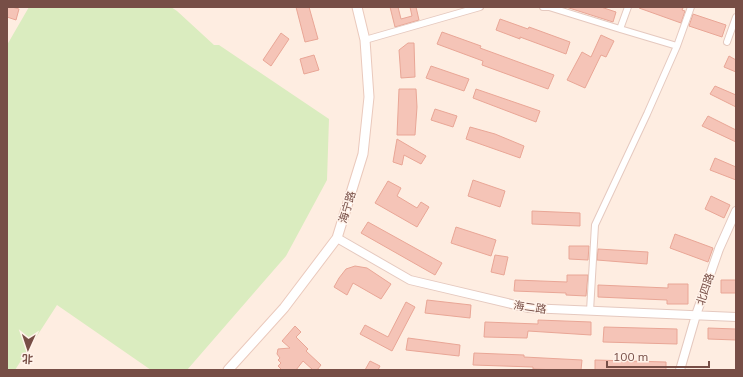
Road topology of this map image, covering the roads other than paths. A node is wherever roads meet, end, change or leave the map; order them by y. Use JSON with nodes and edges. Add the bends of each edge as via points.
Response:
{"nodes":[{"id":1,"x":357,"y":7,"type":"edge"},
{"id":2,"x":480,"y":7,"type":"edge"},
{"id":3,"x":543,"y":7,"type":"edge"},
{"id":4,"x":628,"y":7,"type":"edge"},
{"id":5,"x":691,"y":7,"type":"edge"},
{"id":6,"x":736,"y":17,"type":"edge"},
{"id":7,"x":620,"y":29,"type":"junction"},
{"id":8,"x":365,"y":40,"type":"junction"},
{"id":9,"x":727,"y":42,"type":"dead end"},
{"id":10,"x":677,"y":46,"type":"junction"},
{"id":11,"x":736,"y":211,"type":"edge"},
{"id":12,"x":337,"y":238,"type":"junction"},
{"id":13,"x":590,"y":311,"type":"junction"},
{"id":14,"x":696,"y":315,"type":"junction"},
{"id":15,"x":736,"y":317,"type":"edge"},
{"id":16,"x":228,"y":370,"type":"edge"},
{"id":17,"x":680,"y":370,"type":"edge"}],
"edges":[{"from":1,"to":8,"type":"main road","name":"海宁路"},
{"from":2,"to":8,"type":"street"},
{"from":3,"to":7,"type":"street"},
{"from":4,"to":7,"type":"street"},
{"from":5,"to":10,"type":"street"},
{"from":6,"to":9,"type":"street"},
{"from":7,"to":10,"type":"street"},
{"from":8,"to":12,"type":"main road","name":"海宁路","via":[[369,97],[363,154]]},
{"from":10,"to":13,"type":"street","via":[[595,225]]},
{"from":11,"to":14,"type":"street","name":"北四路","via":[[719,249]]},
{"from":12,"to":13,"type":"street","name":"海二路","via":[[410,280],[528,308]]},
{"from":12,"to":16,"type":"main road","name":"海宁路","via":[[284,308]]},
{"from":13,"to":14,"type":"street","name":"海二路"},
{"from":14,"to":15,"type":"street","name":"海二路"},
{"from":14,"to":17,"type":"street","name":"北四路"}]}
